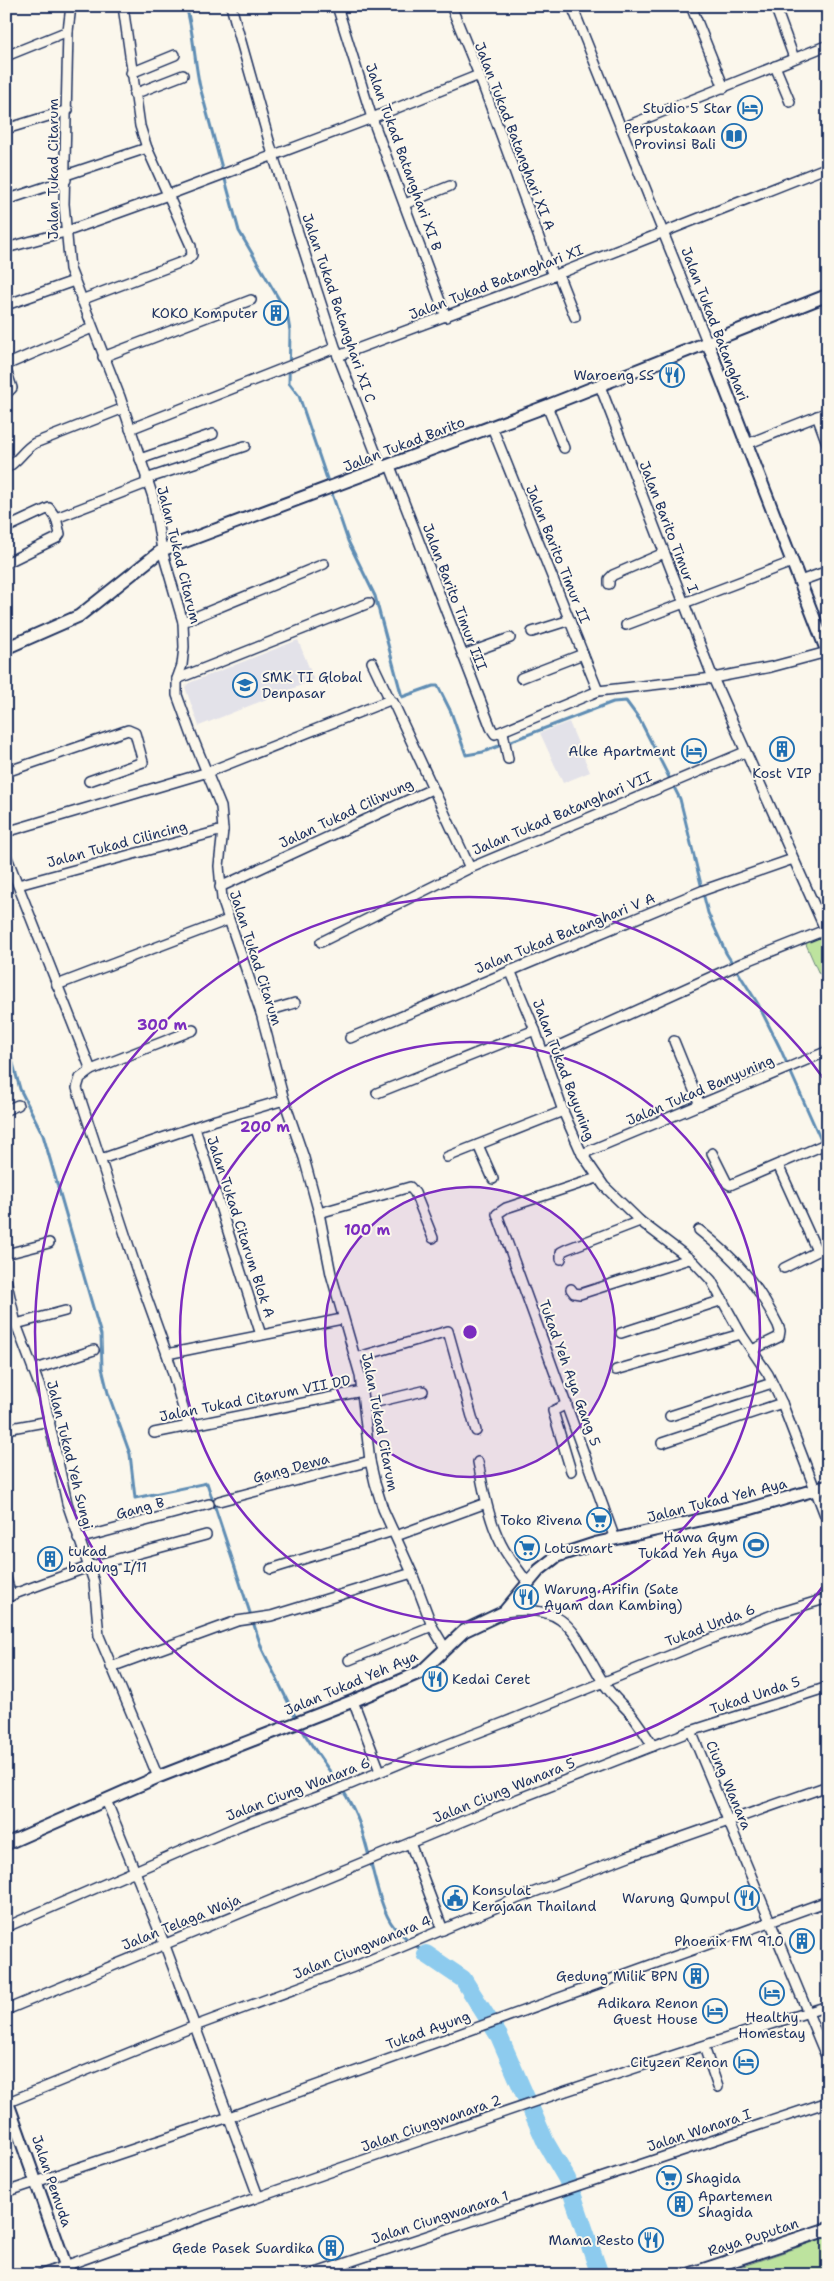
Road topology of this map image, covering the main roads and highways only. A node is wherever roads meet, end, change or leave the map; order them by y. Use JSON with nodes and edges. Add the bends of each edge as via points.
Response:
{"nodes":[{"id":1,"x":828,"y":2228,"type":"edge"},
{"id":2,"x":688,"y":2275,"type":"edge"}],
"edges":[{"from":1,"to":2,"type":"main road","name":"Raya Puputan"}]}
